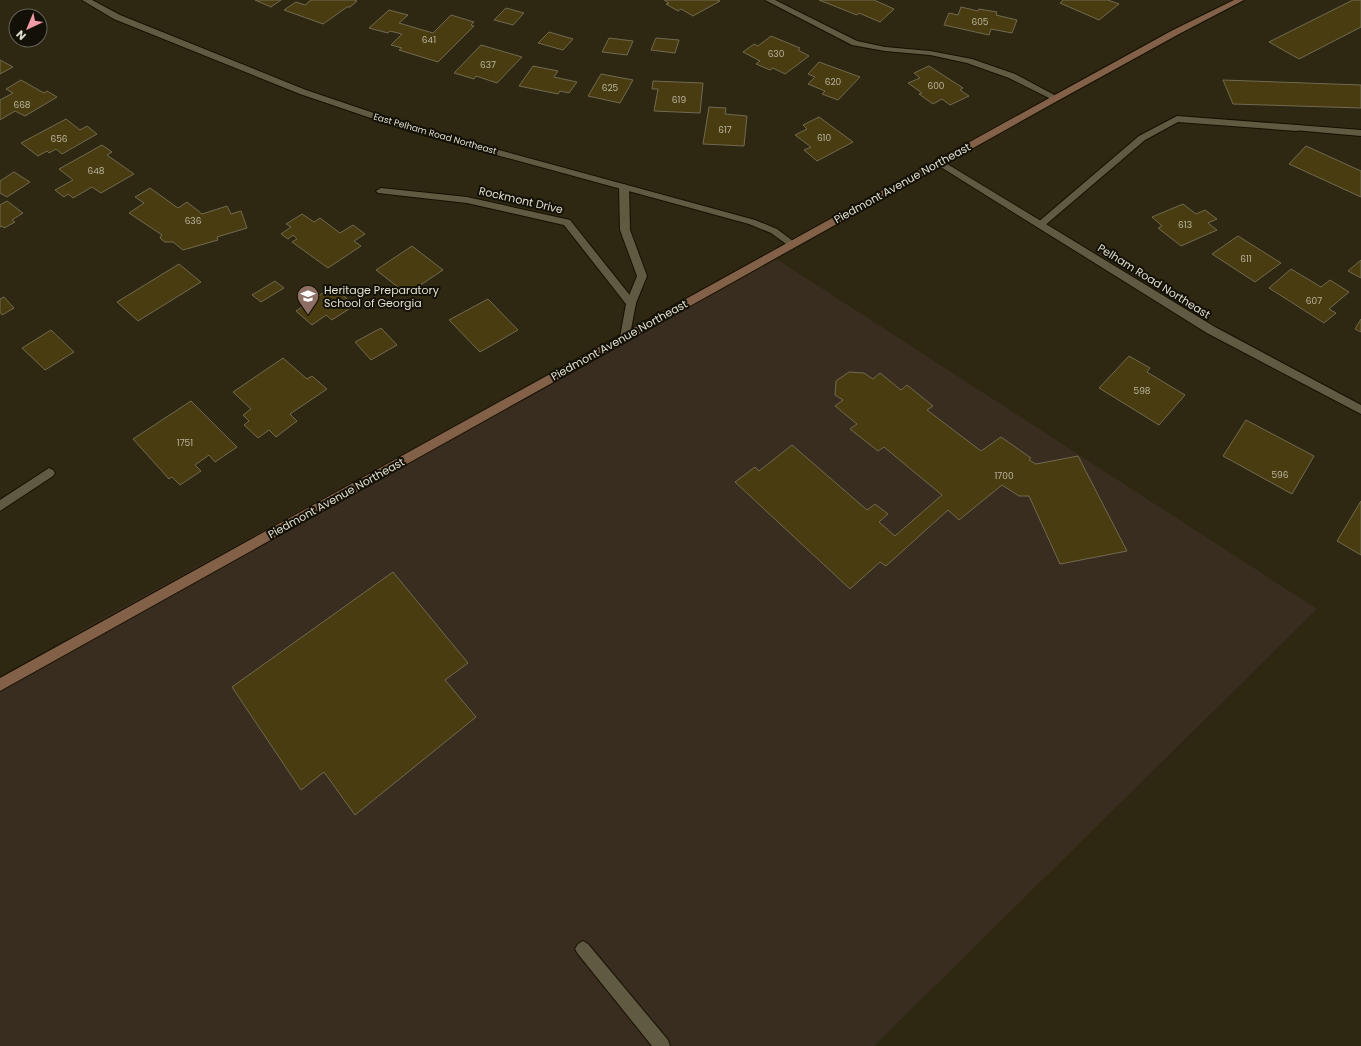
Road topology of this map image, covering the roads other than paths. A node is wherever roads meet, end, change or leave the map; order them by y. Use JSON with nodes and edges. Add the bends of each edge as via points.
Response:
{"nodes":[{"id":1,"x":86,"y":0,"type":"edge"},
{"id":2,"x":769,"y":0,"type":"edge"},
{"id":3,"x":1240,"y":0,"type":"edge"},
{"id":4,"x":1056,"y":98,"type":"junction"},
{"id":5,"x":1361,"y":133,"type":"edge"},
{"id":6,"x":939,"y":162,"type":"junction"},
{"id":7,"x":624,"y":187,"type":"junction"},
{"id":8,"x":381,"y":190,"type":"dead end"},
{"id":9,"x":1040,"y":225,"type":"junction"},
{"id":10,"x":792,"y":244,"type":"junction"},
{"id":11,"x":630,"y":303,"type":"junction"},
{"id":12,"x":625,"y":337,"type":"junction"},
{"id":13,"x":1361,"y":410,"type":"edge"},
{"id":14,"x":49,"y":473,"type":"dead end"},
{"id":15,"x":0,"y":506,"type":"edge"},
{"id":16,"x":0,"y":685,"type":"edge"},
{"id":17,"x":583,"y":949,"type":"dead end"},
{"id":18,"x":662,"y":1046,"type":"edge"}],
"edges":[{"from":1,"to":7,"type":"street","name":"East Pelham Road Northeast","via":[[117,16],[310,95],[412,129]]},
{"from":2,"to":4,"type":"street","via":[[855,43],[969,61],[1012,76]]},
{"from":3,"to":4,"type":"main road","name":"Piedmont Avenue Northeast"},
{"from":4,"to":6,"type":"main road","name":"Piedmont Avenue Northeast"},
{"from":5,"to":9,"type":"street","via":[[1177,119],[1142,138]]},
{"from":6,"to":9,"type":"street","name":"Pelham Road Northeast"},
{"from":6,"to":10,"type":"main road","name":"Piedmont Avenue Northeast"},
{"from":7,"to":10,"type":"street","name":"East Pelham Road Northeast","via":[[752,222],[774,231]]},
{"from":7,"to":11,"type":"street","via":[[625,230],[642,276]]},
{"from":8,"to":11,"type":"street","name":"Rockmont Drive","via":[[467,200],[567,222]]},
{"from":9,"to":13,"type":"street","name":"Pelham Road Northeast","via":[[1211,330]]},
{"from":10,"to":12,"type":"main road","name":"Piedmont Avenue Northeast"},
{"from":11,"to":12,"type":"street"},
{"from":12,"to":16,"type":"main road","name":"Piedmont Avenue Northeast"},
{"from":14,"to":15,"type":"street"},
{"from":17,"to":18,"type":"street"}]}
